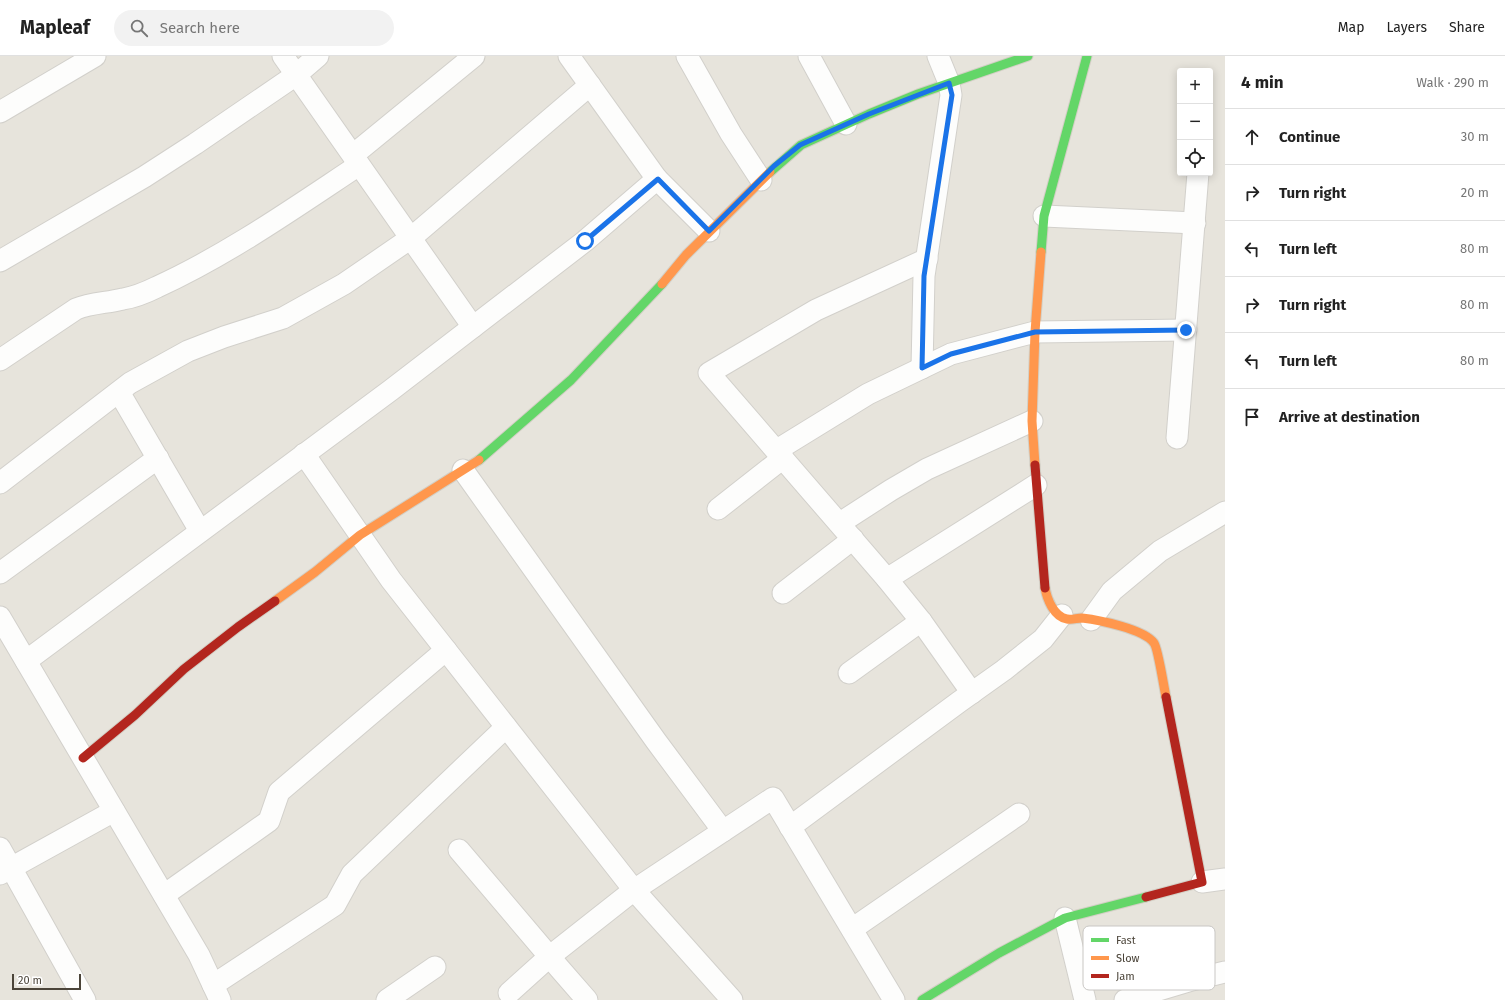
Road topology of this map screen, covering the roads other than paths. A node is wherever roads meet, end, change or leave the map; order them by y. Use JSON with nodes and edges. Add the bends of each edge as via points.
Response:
{"nodes":[{"id":1,"x":95,"y":56,"type":"edge"},
{"id":2,"x":283,"y":56,"type":"edge"},
{"id":3,"x":318,"y":56,"type":"edge"},
{"id":4,"x":474,"y":56,"type":"edge"},
{"id":5,"x":569,"y":56,"type":"edge"},
{"id":6,"x":687,"y":56,"type":"edge"},
{"id":7,"x":809,"y":56,"type":"edge"},
{"id":8,"x":938,"y":56,"type":"edge"},
{"id":9,"x":1028,"y":56,"type":"edge"},
{"id":10,"x":1087,"y":56,"type":"edge"},
{"id":11,"x":296,"y":75,"type":"junction"},
{"id":12,"x":949,"y":83,"type":"junction"},
{"id":13,"x":590,"y":85,"type":"junction"},
{"id":14,"x":0,"y":112,"type":"edge"},
{"id":15,"x":846,"y":124,"type":"junction"},
{"id":16,"x":356,"y":160,"type":"junction"},
{"id":17,"x":1198,"y":176,"type":"edge"},
{"id":18,"x":658,"y":179,"type":"junction"},
{"id":19,"x":761,"y":180,"type":"junction"},
{"id":20,"x":1044,"y":216,"type":"junction"},
{"id":21,"x":1195,"y":223,"type":"junction"},
{"id":22,"x":709,"y":231,"type":"junction"},
{"id":23,"x":411,"y":238,"type":"junction"},
{"id":24,"x":927,"y":259,"type":"junction"},
{"id":25,"x":0,"y":261,"type":"edge"},
{"id":26,"x":473,"y":327,"type":"junction"},
{"id":27,"x":1186,"y":330,"type":"junction"},
{"id":28,"x":1035,"y":332,"type":"junction"},
{"id":29,"x":0,"y":360,"type":"edge"},
{"id":30,"x":922,"y":368,"type":"junction"},
{"id":31,"x":119,"y":392,"type":"junction"},
{"id":32,"x":1032,"y":421,"type":"junction"},
{"id":33,"x":1177,"y":438,"type":"dead end"},
{"id":34,"x":304,"y":454,"type":"junction"},
{"id":35,"x":780,"y":454,"type":"junction"},
{"id":36,"x":158,"y":458,"type":"junction"},
{"id":37,"x":463,"y":470,"type":"junction"},
{"id":38,"x":0,"y":483,"type":"edge"},
{"id":39,"x":1036,"y":485,"type":"junction"},
{"id":40,"x":718,"y":509,"type":"dead end"},
{"id":41,"x":1225,"y":512,"type":"edge"},
{"id":42,"x":840,"y":523,"type":"junction"},
{"id":43,"x":200,"y":531,"type":"junction"},
{"id":44,"x":360,"y":535,"type":"junction"},
{"id":45,"x":854,"y":539,"type":"junction"},
{"id":46,"x":0,"y":573,"type":"edge"},
{"id":47,"x":887,"y":580,"type":"junction"},
{"id":48,"x":783,"y":593,"type":"dead end"},
{"id":49,"x":1062,"y":615,"type":"junction"},
{"id":50,"x":0,"y":617,"type":"edge"},
{"id":51,"x":1091,"y":620,"type":"junction"},
{"id":52,"x":921,"y":621,"type":"junction"},
{"id":53,"x":446,"y":650,"type":"junction"},
{"id":54,"x":26,"y":661,"type":"junction"},
{"id":55,"x":849,"y":673,"type":"dead end"},
{"id":56,"x":972,"y":693,"type":"junction"},
{"id":57,"x":506,"y":727,"type":"junction"},
{"id":58,"x":83,"y":758,"type":"junction"},
{"id":59,"x":114,"y":811,"type":"junction"},
{"id":60,"x":1019,"y":814,"type":"dead end"},
{"id":61,"x":790,"y":827,"type":"junction"},
{"id":62,"x":723,"y":831,"type":"junction"},
{"id":63,"x":0,"y":848,"type":"edge"},
{"id":64,"x":460,"y":850,"type":"dead end"},
{"id":65,"x":5,"y":871,"type":"edge"},
{"id":66,"x":1225,"y":879,"type":"edge"},
{"id":67,"x":1202,"y":882,"type":"junction"},
{"id":68,"x":634,"y":890,"type":"junction"},
{"id":69,"x":164,"y":895,"type":"junction"},
{"id":70,"x":1065,"y":918,"type":"junction"},
{"id":71,"x":852,"y":929,"type":"junction"},
{"id":72,"x":550,"y":957,"type":"junction"},
{"id":73,"x":435,"y":967,"type":"dead end"},
{"id":74,"x":1225,"y":972,"type":"edge"},
{"id":75,"x":1215,"y":974,"type":"edge"},
{"id":76,"x":1158,"y":990,"type":"edge"},
{"id":77,"x":217,"y":993,"type":"edge"},
{"id":78,"x":509,"y":993,"type":"dead end"},
{"id":79,"x":85,"y":1000,"type":"edge"},
{"id":80,"x":387,"y":1000,"type":"edge"},
{"id":81,"x":587,"y":1000,"type":"edge"},
{"id":82,"x":732,"y":1000,"type":"edge"},
{"id":83,"x":894,"y":1000,"type":"edge"},
{"id":84,"x":922,"y":1000,"type":"edge"},
{"id":85,"x":1084,"y":1000,"type":"edge"},
{"id":86,"x":1125,"y":1000,"type":"edge"}],
"edges":[{"from":1,"to":14,"type":"street"},
{"from":2,"to":11,"type":"street"},
{"from":3,"to":11,"type":"street"},
{"from":4,"to":16,"type":"street"},
{"from":5,"to":13,"type":"street"},
{"from":6,"to":19,"type":"street","via":[[731,134]]},
{"from":7,"to":15,"type":"street"},
{"from":8,"to":12,"type":"street"},
{"from":9,"to":12,"type":"street"},
{"from":10,"to":20,"type":"street"},
{"from":11,"to":16,"type":"street"},
{"from":11,"to":25,"type":"street","via":[[151,173]]},
{"from":12,"to":15,"type":"street"},
{"from":12,"to":24,"type":"street","via":[[952,95]]},
{"from":13,"to":18,"type":"street"},
{"from":13,"to":23,"type":"street"},
{"from":15,"to":19,"type":"street","via":[[800,145]]},
{"from":16,"to":23,"type":"street"},
{"from":16,"to":29,"type":"street","via":[[235,247],[209,262],[136,296],[76,309]]},
{"from":17,"to":21,"type":"street"},
{"from":18,"to":22,"type":"street"},
{"from":18,"to":26,"type":"street","via":[[585,241]]},
{"from":19,"to":22,"type":"street"},
{"from":20,"to":21,"type":"street"},
{"from":20,"to":28,"type":"street"},
{"from":21,"to":27,"type":"street"},
{"from":22,"to":37,"type":"street","via":[[571,380],[477,462]]},
{"from":23,"to":26,"type":"street"},
{"from":23,"to":31,"type":"street","via":[[344,284],[283,318],[188,351],[130,383]]},
{"from":24,"to":30,"type":"street","via":[[924,276]]},
{"from":24,"to":35,"type":"street","via":[[816,310],[709,373]]},
{"from":26,"to":34,"type":"street"},
{"from":27,"to":28,"type":"street"},
{"from":27,"to":33,"type":"street"},
{"from":28,"to":30,"type":"street","via":[[951,354]]},
{"from":28,"to":32,"type":"street"},
{"from":30,"to":35,"type":"street","via":[[868,394]]},
{"from":31,"to":36,"type":"street"},
{"from":31,"to":38,"type":"street"},
{"from":32,"to":39,"type":"street"},
{"from":32,"to":42,"type":"street","via":[[927,469]]},
{"from":34,"to":43,"type":"street"},
{"from":34,"to":44,"type":"street"},
{"from":35,"to":40,"type":"street"},
{"from":35,"to":42,"type":"street"},
{"from":36,"to":43,"type":"street"},
{"from":36,"to":46,"type":"street"},
{"from":37,"to":44,"type":"street"},
{"from":37,"to":62,"type":"street"},
{"from":39,"to":47,"type":"street"},
{"from":39,"to":49,"type":"street","via":[[1046,589],[1049,603]]},
{"from":41,"to":51,"type":"street","via":[[1160,551],[1112,591]]},
{"from":42,"to":45,"type":"street"},
{"from":43,"to":54,"type":"street"},
{"from":44,"to":53,"type":"street","via":[[391,580]]},
{"from":44,"to":58,"type":"street","via":[[315,572],[184,669],[135,715]]},
{"from":45,"to":47,"type":"street"},
{"from":45,"to":48,"type":"street"},
{"from":47,"to":52,"type":"street"},
{"from":49,"to":51,"type":"street","via":[[1066,619]]},
{"from":49,"to":56,"type":"street","via":[[1043,639]]},
{"from":50,"to":54,"type":"street"},
{"from":51,"to":67,"type":"street","via":[[1124,627],[1148,636],[1155,644]]},
{"from":52,"to":55,"type":"street"},
{"from":52,"to":56,"type":"street"},
{"from":53,"to":57,"type":"street"},
{"from":53,"to":69,"type":"street","via":[[279,792],[269,821]]},
{"from":54,"to":58,"type":"street"},
{"from":56,"to":61,"type":"street"},
{"from":57,"to":68,"type":"street"},
{"from":57,"to":77,"type":"street","via":[[352,874],[335,905]]},
{"from":58,"to":59,"type":"street"},
{"from":59,"to":65,"type":"street"},
{"from":59,"to":69,"type":"street"},
{"from":60,"to":71,"type":"street"},
{"from":61,"to":62,"type":"street","via":[[773,798]]},
{"from":61,"to":71,"type":"street"},
{"from":62,"to":68,"type":"street"},
{"from":63,"to":65,"type":"street"},
{"from":64,"to":72,"type":"street"},
{"from":65,"to":79,"type":"street"},
{"from":66,"to":67,"type":"street"},
{"from":67,"to":70,"type":"street"},
{"from":68,"to":72,"type":"street"},
{"from":68,"to":82,"type":"street"},
{"from":69,"to":77,"type":"street","via":[[199,955]]},
{"from":70,"to":84,"type":"street","via":[[999,953]]},
{"from":70,"to":85,"type":"street"},
{"from":71,"to":83,"type":"street"},
{"from":72,"to":78,"type":"street"},
{"from":72,"to":81,"type":"street"},
{"from":73,"to":80,"type":"street"},
{"from":74,"to":75,"type":"street"},
{"from":76,"to":86,"type":"street"}]}
